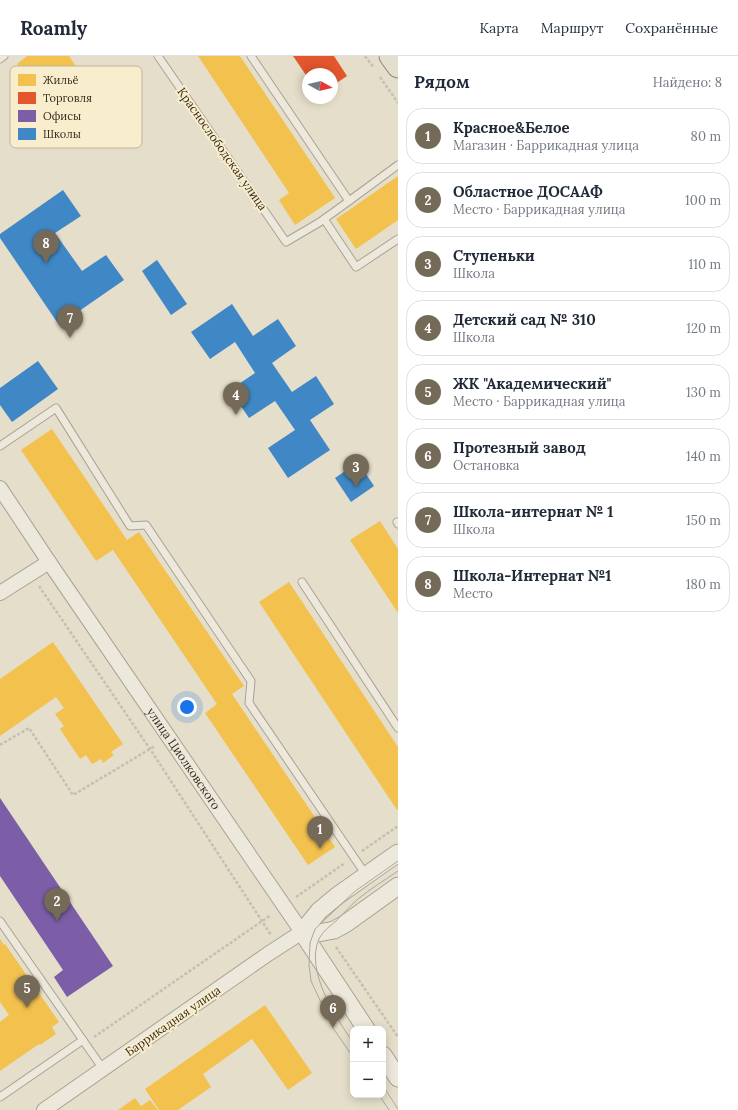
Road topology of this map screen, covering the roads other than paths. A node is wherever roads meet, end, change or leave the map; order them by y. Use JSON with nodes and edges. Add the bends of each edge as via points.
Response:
{"nodes":[{"id":1,"x":4,"y":56,"type":"edge"},
{"id":2,"x":158,"y":56,"type":"edge"},
{"id":3,"x":251,"y":56,"type":"edge"},
{"id":4,"x":390,"y":56,"type":"edge"},
{"id":5,"x":0,"y":59,"type":"edge"},
{"id":6,"x":398,"y":68,"type":"edge"},
{"id":7,"x":398,"y":165,"type":"edge"},
{"id":8,"x":349,"y":201,"type":"junction"},
{"id":9,"x":324,"y":219,"type":"junction"},
{"id":10,"x":398,"y":239,"type":"edge"},
{"id":11,"x":0,"y":446,"type":"edge"},
{"id":12,"x":0,"y":488,"type":"edge"},
{"id":13,"x":49,"y":562,"type":"junction"},
{"id":14,"x":302,"y":582,"type":"dead end"},
{"id":15,"x":0,"y":593,"type":"edge"},
{"id":16,"x":398,"y":728,"type":"edge"},
{"id":17,"x":398,"y":853,"type":"edge"},
{"id":18,"x":366,"y":875,"type":"junction"},
{"id":19,"x":398,"y":886,"type":"edge"},
{"id":20,"x":0,"y":921,"type":"edge"},
{"id":21,"x":302,"y":932,"type":"junction"},
{"id":22,"x":364,"y":1026,"type":"edge"},
{"id":23,"x":84,"y":1042,"type":"junction"},
{"id":24,"x":386,"y":1060,"type":"edge"},
{"id":25,"x":103,"y":1069,"type":"junction"},
{"id":26,"x":398,"y":1078,"type":"edge"},
{"id":27,"x":0,"y":1097,"type":"edge"},
{"id":28,"x":44,"y":1110,"type":"edge"}],
"edges":[{"from":1,"to":5,"type":"lane"},
{"from":2,"to":9,"type":"lane","name":"Краснослободская улица","via":[[286,242]]},
{"from":3,"to":8,"type":"lane"},
{"from":4,"to":6,"type":"main road"},
{"from":7,"to":8,"type":"lane"},
{"from":8,"to":9,"type":"lane"},
{"from":9,"to":10,"type":"lane","via":[[356,267]]},
{"from":11,"to":18,"type":"lane","via":[[56,408],[130,526],[146,525],[251,681],[248,703]]},
{"from":12,"to":13,"type":"street","name":"улица Циолковского"},
{"from":13,"to":15,"type":"street"},
{"from":13,"to":21,"type":"street","name":"улица Циолковского"},
{"from":14,"to":16,"type":"lane"},
{"from":17,"to":18,"type":"street","name":"Баррикадная улица"},
{"from":18,"to":21,"type":"street","name":"Баррикадная улица","via":[[319,911]]},
{"from":19,"to":21,"type":"street","via":[[334,930],[313,934]]},
{"from":20,"to":23,"type":"lane"},
{"from":21,"to":22,"type":"street","name":"улица Циолковского"},
{"from":21,"to":25,"type":"street","name":"Баррикадная улица"},
{"from":23,"to":25,"type":"lane"},
{"from":23,"to":27,"type":"lane"},
{"from":24,"to":26,"type":"street"},
{"from":25,"to":28,"type":"street","name":"Баррикадная улица"}]}
